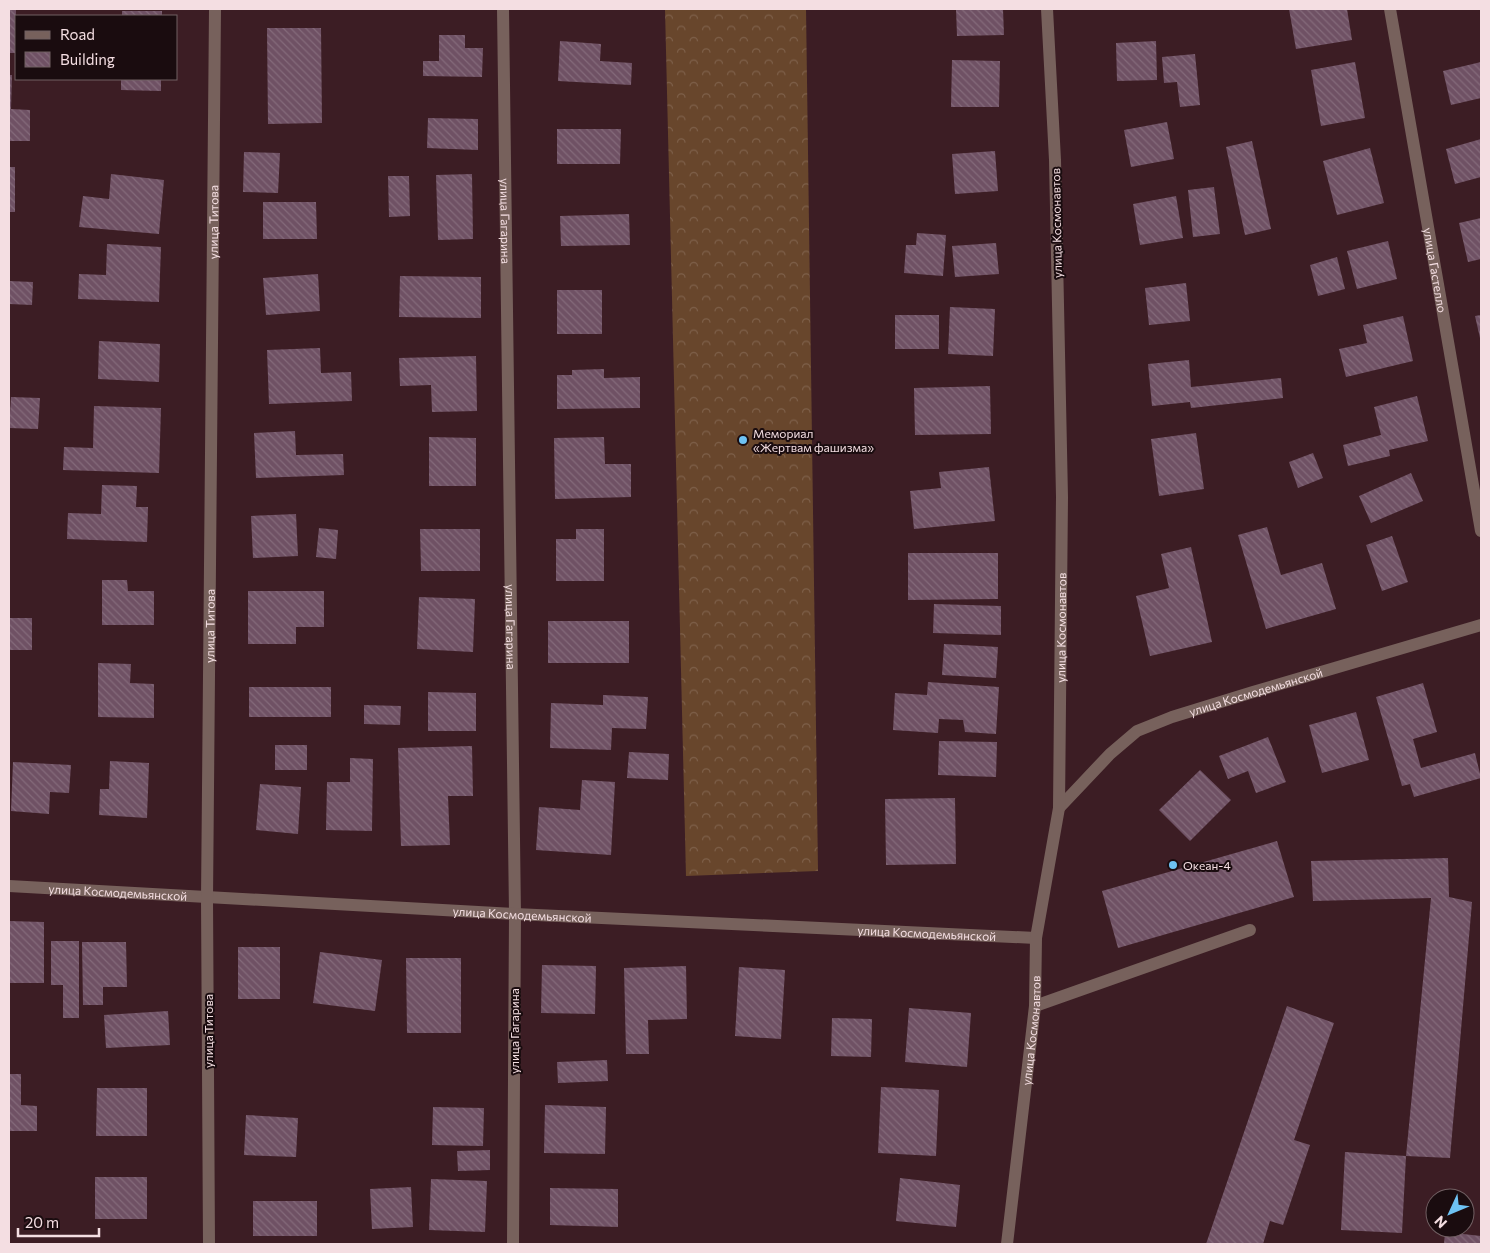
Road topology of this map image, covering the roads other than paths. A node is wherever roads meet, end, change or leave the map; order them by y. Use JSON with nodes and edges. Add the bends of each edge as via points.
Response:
{"nodes":[{"id":1,"x":215,"y":9,"type":"edge"},
{"id":2,"x":502,"y":9,"type":"edge"},
{"id":3,"x":1047,"y":9,"type":"edge"},
{"id":4,"x":1390,"y":9,"type":"edge"},
{"id":5,"x":1481,"y":531,"type":"edge"},
{"id":6,"x":1481,"y":625,"type":"edge"},
{"id":7,"x":1059,"y":808,"type":"junction"},
{"id":8,"x":9,"y":886,"type":"edge"},
{"id":9,"x":207,"y":899,"type":"junction"},
{"id":10,"x":515,"y":914,"type":"junction"},
{"id":11,"x":1250,"y":930,"type":"dead end"},
{"id":12,"x":1036,"y":938,"type":"junction"},
{"id":13,"x":1035,"y":1006,"type":"junction"},
{"id":14,"x":209,"y":1244,"type":"edge"},
{"id":15,"x":513,"y":1244,"type":"edge"},
{"id":16,"x":1007,"y":1244,"type":"edge"}],
"edges":[{"from":1,"to":9,"type":"street","name":"улица Титова"},
{"from":2,"to":10,"type":"street","name":"улица Гагарина"},
{"from":3,"to":7,"type":"street","name":"улица Космонавтов","via":[[1055,160],[1062,487]]},
{"from":4,"to":5,"type":"street","name":"улица Гастелло"},
{"from":6,"to":7,"type":"street","name":"улица Космодемьянской","via":[[1253,692],[1137,731],[1110,754]]},
{"from":7,"to":12,"type":"street","name":"улица Космонавтов"},
{"from":8,"to":9,"type":"street","name":"улица Космодемьянской"},
{"from":9,"to":10,"type":"street","name":"улица Космодемьянской"},
{"from":9,"to":14,"type":"street","name":"улица Титова"},
{"from":10,"to":12,"type":"street","name":"улица Космодемьянской"},
{"from":10,"to":15,"type":"street","name":"улица Гагарина"},
{"from":11,"to":13,"type":"street"},
{"from":12,"to":13,"type":"street","name":"улица Космонавтов"},
{"from":13,"to":16,"type":"street","name":"улица Космонавтов"}]}
